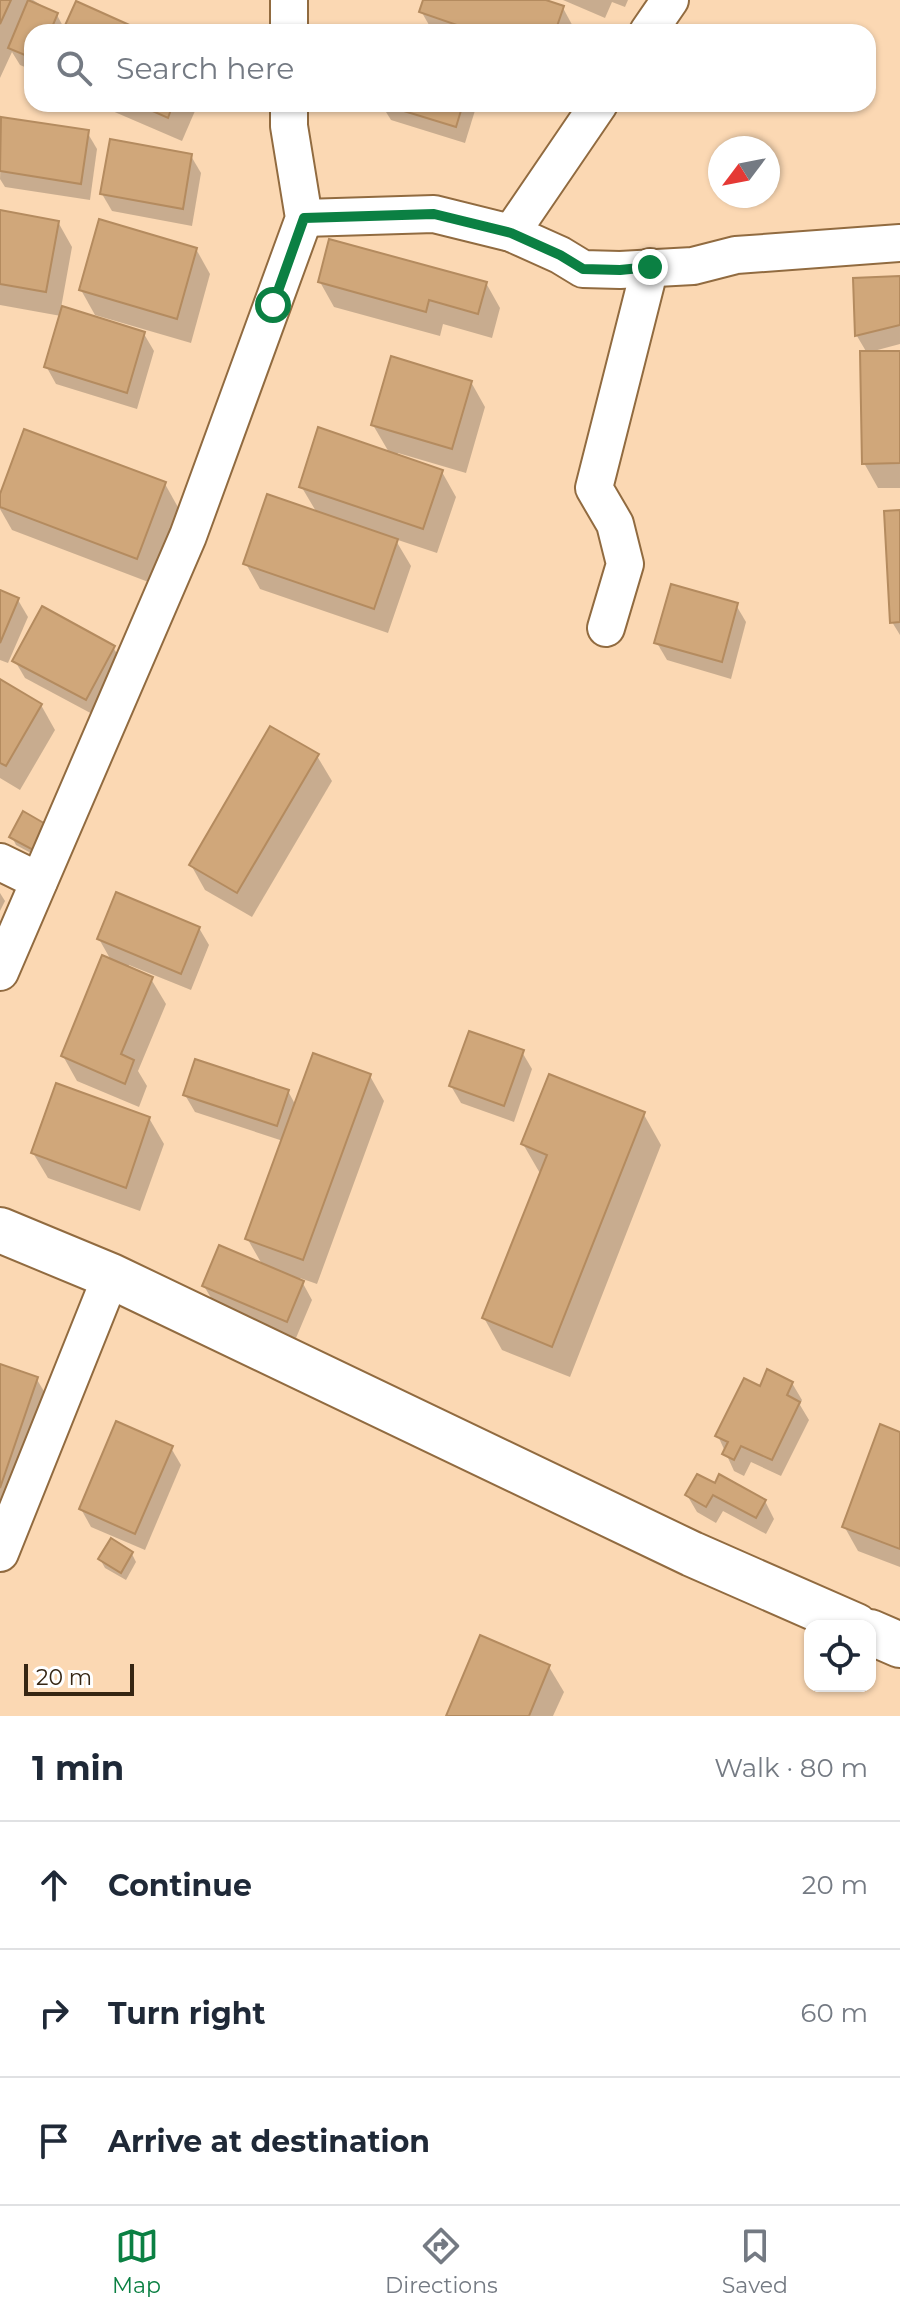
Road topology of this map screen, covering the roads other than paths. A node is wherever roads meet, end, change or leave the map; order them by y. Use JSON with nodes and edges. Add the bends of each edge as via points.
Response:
{"nodes":[{"id":1,"x":289,"y":0,"type":"edge"},
{"id":2,"x":670,"y":0,"type":"edge"},
{"id":3,"x":289,"y":24,"type":"edge"},
{"id":4,"x":654,"y":24,"type":"edge"},
{"id":5,"x":289,"y":112,"type":"edge"},
{"id":6,"x":594,"y":112,"type":"edge"},
{"id":7,"x":304,"y":218,"type":"junction"},
{"id":8,"x":511,"y":233,"type":"junction"},
{"id":9,"x":900,"y":243,"type":"edge"},
{"id":10,"x":650,"y":267,"type":"junction"},
{"id":11,"x":606,"y":628,"type":"dead end"},
{"id":12,"x":0,"y":862,"type":"edge"},
{"id":13,"x":39,"y":881,"type":"junction"},
{"id":14,"x":0,"y":972,"type":"edge"},
{"id":15,"x":0,"y":1230,"type":"edge"},
{"id":16,"x":111,"y":1276,"type":"junction"},
{"id":17,"x":0,"y":1553,"type":"edge"},
{"id":18,"x":842,"y":1620,"type":"edge"},
{"id":19,"x":876,"y":1635,"type":"edge"},
{"id":20,"x":900,"y":1645,"type":"edge"}],
"edges":[{"from":1,"to":3,"type":"street"},
{"from":2,"to":4,"type":"street"},
{"from":5,"to":7,"type":"street"},
{"from":6,"to":8,"type":"street"},
{"from":7,"to":8,"type":"street","via":[[434,214]]},
{"from":7,"to":13,"type":"street","via":[[188,536]]},
{"from":8,"to":10,"type":"street","via":[[583,269]]},
{"from":9,"to":10,"type":"street"},
{"from":10,"to":11,"type":"street","via":[[594,488],[615,524],[625,564]]},
{"from":12,"to":13,"type":"street"},
{"from":13,"to":14,"type":"street"},
{"from":15,"to":16,"type":"street"},
{"from":16,"to":17,"type":"street"},
{"from":16,"to":18,"type":"street","via":[[692,1554]]},
{"from":19,"to":20,"type":"street"}]}
